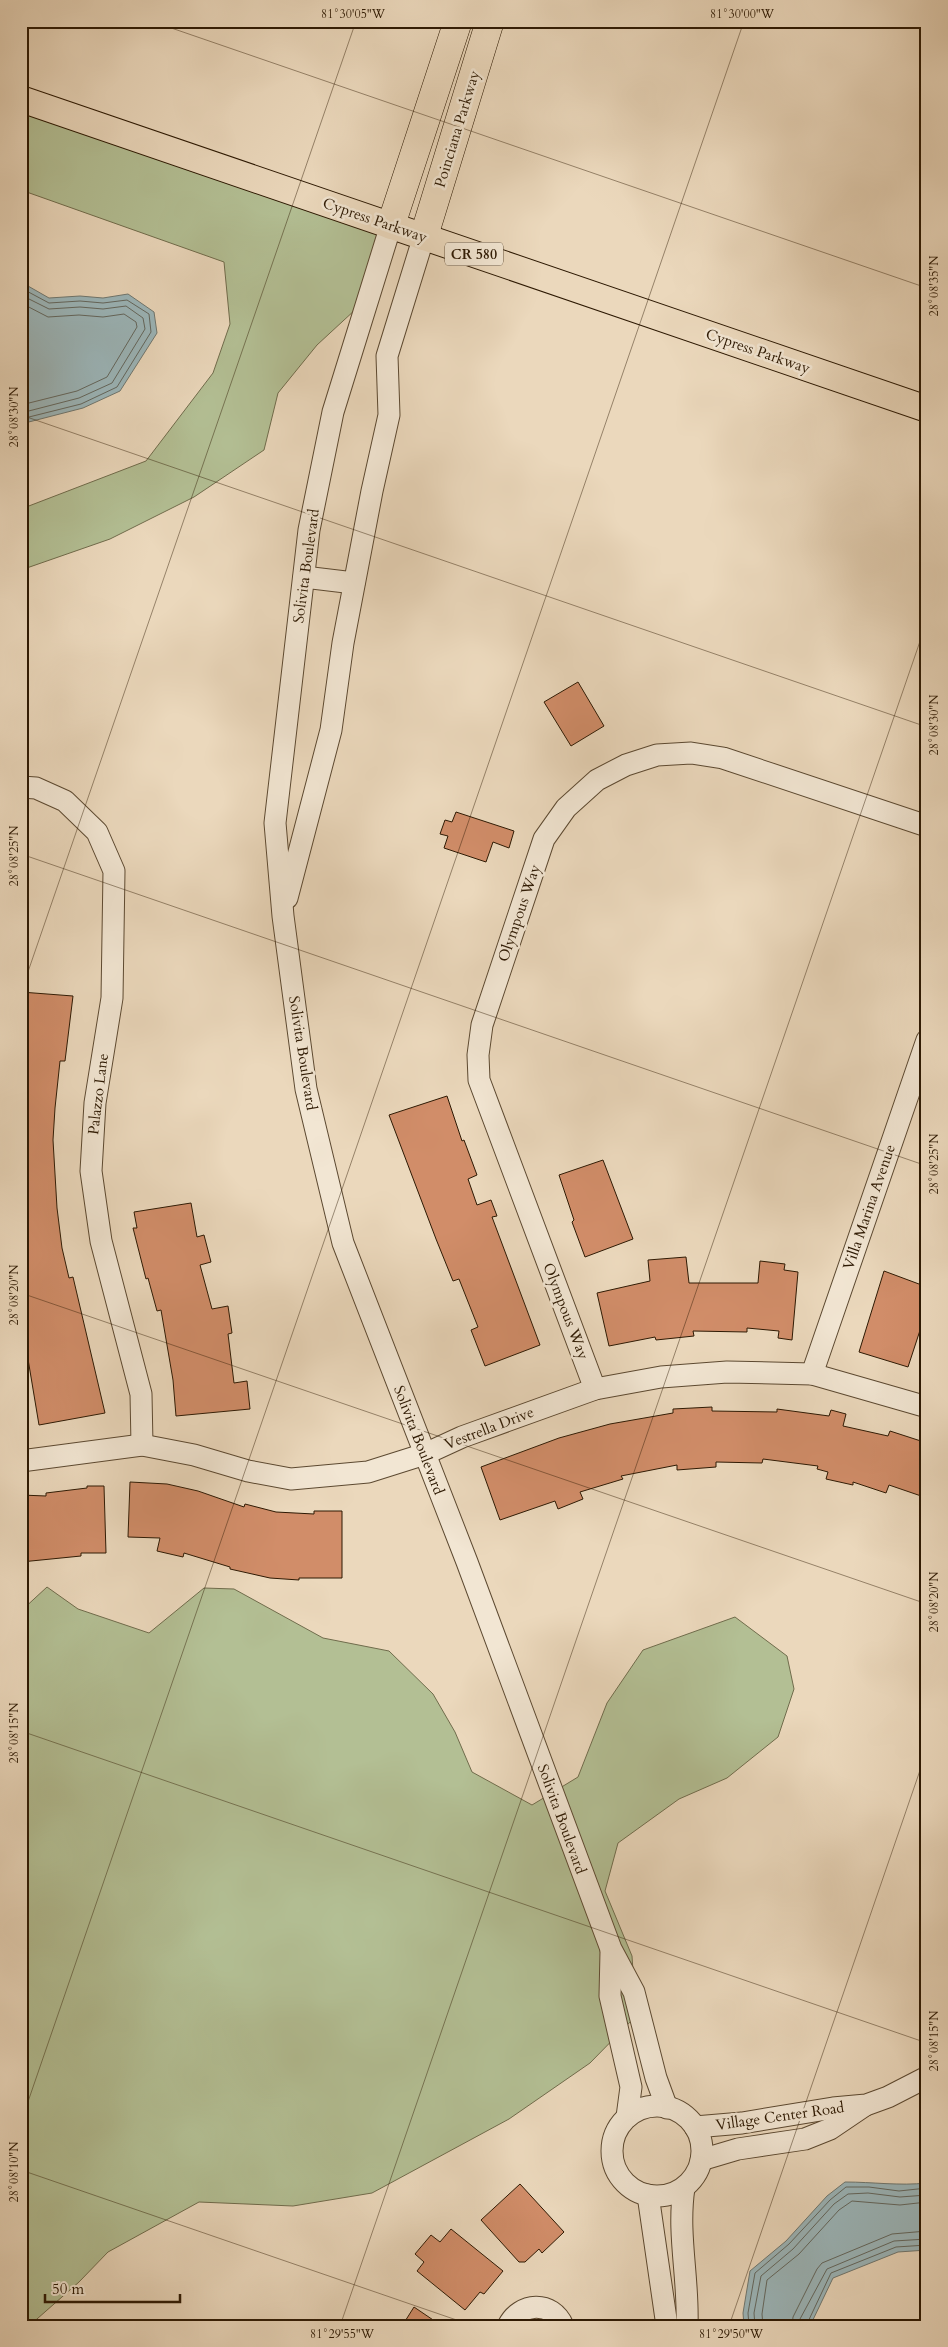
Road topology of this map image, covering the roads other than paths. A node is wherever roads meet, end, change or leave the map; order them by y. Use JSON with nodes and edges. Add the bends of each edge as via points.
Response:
{"nodes":[{"id":1,"x":458,"y":21,"type":"edge"},
{"id":2,"x":490,"y":21,"type":"edge"},
{"id":3,"x":21,"y":99,"type":"edge"},
{"id":4,"x":391,"y":225,"type":"junction"},
{"id":5,"x":424,"y":236,"type":"junction"},
{"id":6,"x":927,"y":409,"type":"edge"},
{"id":7,"x":304,"y":576,"type":"junction"},
{"id":8,"x":354,"y":583,"type":"junction"},
{"id":9,"x":21,"y":787,"type":"edge"},
{"id":10,"x":927,"y":826,"type":"edge"},
{"id":11,"x":283,"y":916,"type":"junction"},
{"id":12,"x":927,"y":1040,"type":"edge"},
{"id":13,"x":812,"y":1374,"type":"junction"},
{"id":14,"x":595,"y":1389,"type":"junction"},
{"id":15,"x":927,"y":1407,"type":"edge"},
{"id":16,"x":142,"y":1445,"type":"junction"},
{"id":17,"x":424,"y":1454,"type":"junction"},
{"id":18,"x":21,"y":1461,"type":"edge"},
{"id":19,"x":611,"y":1949,"type":"junction"},
{"id":20,"x":927,"y":2077,"type":"edge"},
{"id":21,"x":866,"y":2105,"type":"junction"},
{"id":22,"x":667,"y":2108,"type":"junction"},
{"id":23,"x":626,"y":2117,"type":"junction"},
{"id":24,"x":695,"y":2127,"type":"junction"},
{"id":25,"x":701,"y":2160,"type":"junction"},
{"id":26,"x":684,"y":2188,"type":"junction"},
{"id":27,"x":648,"y":2195,"type":"junction"},
{"id":28,"x":508,"y":2326,"type":"edge"},
{"id":29,"x":563,"y":2326,"type":"edge"},
{"id":30,"x":667,"y":2326,"type":"edge"},
{"id":31,"x":687,"y":2326,"type":"edge"}],
"edges":[{"from":1,"to":4,"type":"highway","name":"Poinciana Parkway"},
{"from":2,"to":5,"type":"highway","name":"Poinciana Parkway"},
{"from":3,"to":4,"type":"main road","name":"Cypress Parkway","number":"CR 580"},
{"from":4,"to":5,"type":"main road","name":"Cypress Parkway","number":"CR 580"},
{"from":4,"to":7,"type":"street","name":"Solivita Boulevard","via":[[333,412]]},
{"from":5,"to":6,"type":"main road","name":"Cypress Parkway","number":"CR 580"},
{"from":5,"to":8,"type":"street","name":"Solivita Boulevard","via":[[387,356],[389,415]]},
{"from":7,"to":8,"type":"street"},
{"from":7,"to":11,"type":"street","name":"Solivita Boulevard","via":[[275,823]]},
{"from":8,"to":11,"type":"street","name":"Solivita Boulevard","via":[[331,730]]},
{"from":9,"to":16,"type":"street","name":"Palazzo Lane","via":[[36,788],[64,801],[97,832],[114,870],[112,998],[95,1103],[92,1171],[101,1241],[141,1394]]},
{"from":10,"to":14,"type":"street","name":"Olympous Way","via":[[723,758],[691,753],[657,755],[626,765],[596,780],[566,808],[544,839],[482,1025],[479,1080]]},
{"from":11,"to":17,"type":"street","name":"Solivita Boulevard","via":[[306,1089],[343,1243]]},
{"from":12,"to":13,"type":"street","name":"Villa Marina Avenue"},
{"from":13,"to":14,"type":"street","name":"Vestrella Drive","via":[[727,1372],[661,1376]]},
{"from":13,"to":15,"type":"street","name":"Vestrella Drive"},
{"from":14,"to":17,"type":"street","name":"Vestrella Drive"},
{"from":16,"to":17,"type":"street","name":"Vestrella Drive","via":[[194,1454],[248,1471],[291,1479],[368,1472]]},
{"from":16,"to":18,"type":"street","name":"Vestrella Drive"},
{"from":17,"to":19,"type":"street","name":"Solivita Boulevard"},
{"from":19,"to":22,"type":"street","name":"Solivita Boulevard","via":[[634,1992]]},
{"from":19,"to":23,"type":"street","name":"Solivita Boulevard","via":[[610,1996],[631,2087]]},
{"from":20,"to":21,"type":"street","name":"Village Center Road"},
{"from":21,"to":24,"type":"street","name":"Village Center Road"},
{"from":21,"to":25,"type":"street","name":"Village Center Road","via":[[830,2129],[805,2139],[738,2149]]},
{"from":22,"to":23,"type":"street","via":[[646,2107]]},
{"from":22,"to":24,"type":"street","via":[[686,2116]]},
{"from":23,"to":27,"type":"street","via":[[612,2145],[613,2163],[628,2186]]},
{"from":24,"to":25,"type":"street","via":[[704,2150]]},
{"from":25,"to":26,"type":"street","via":[[693,2179]]},
{"from":26,"to":27,"type":"street","via":[[670,2194]]},
{"from":26,"to":31,"type":"street","via":[[681,2227],[688,2296]]},
{"from":27,"to":30,"type":"street"},
{"from":28,"to":29,"type":"street","via":[[520,2311],[538,2306],[555,2314]]}]}
